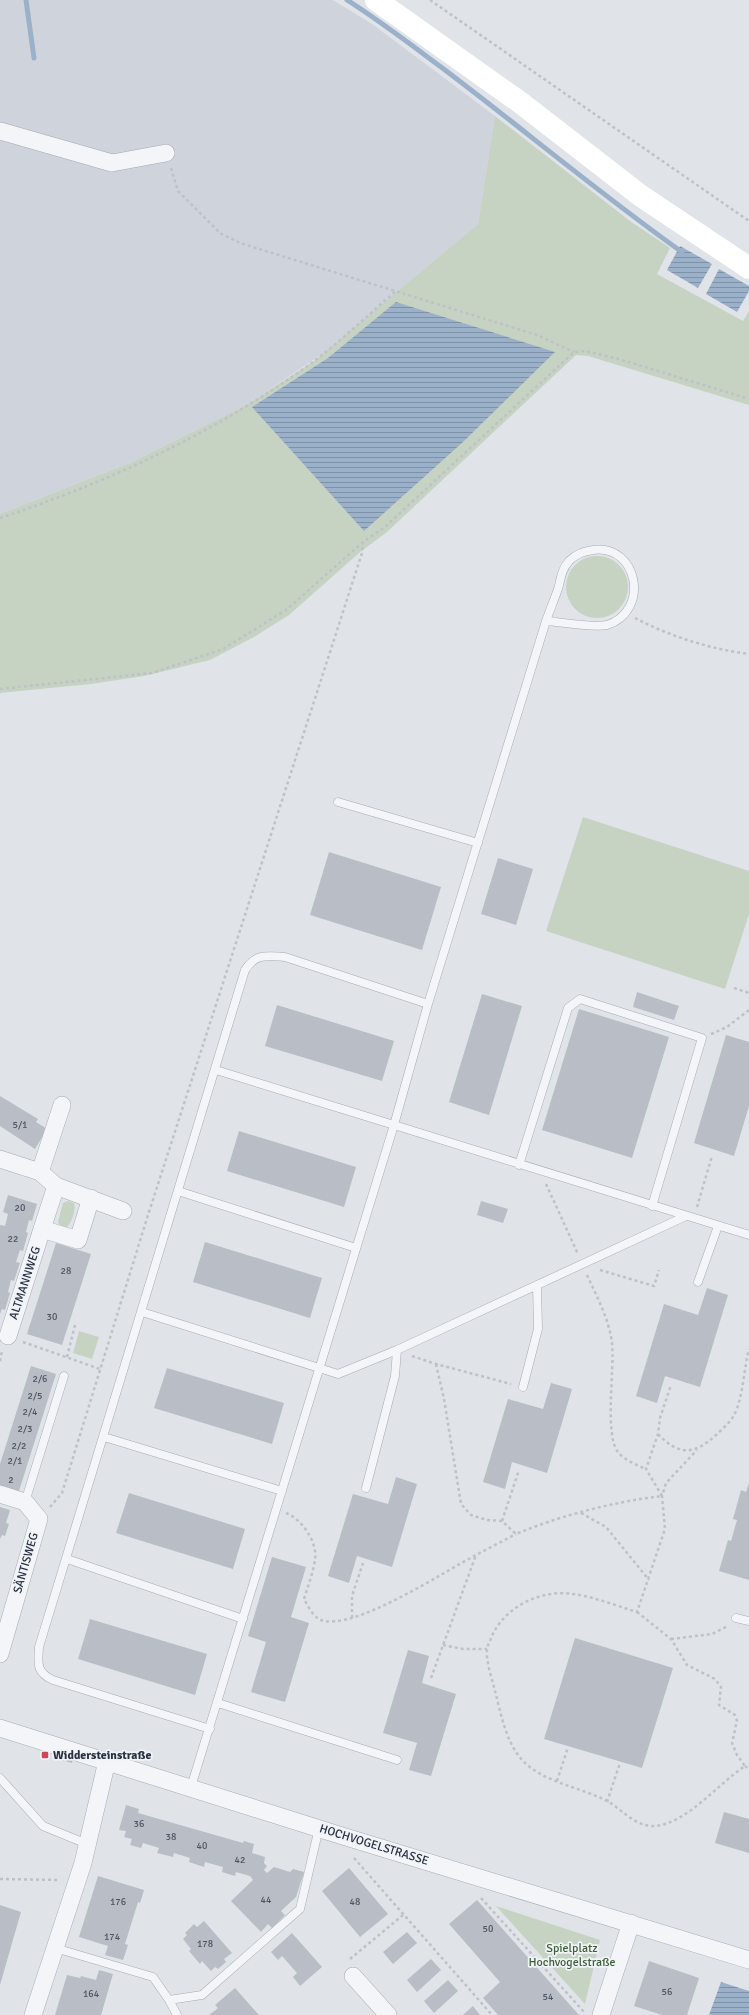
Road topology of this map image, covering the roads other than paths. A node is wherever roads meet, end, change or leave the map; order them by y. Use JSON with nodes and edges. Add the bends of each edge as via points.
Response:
{"nodes":[{"id":1,"x":376,"y":0,"type":"edge"},
{"id":2,"x":0,"y":131,"type":"edge"},
{"id":3,"x":166,"y":154,"type":"road end"},
{"id":4,"x":749,"y":268,"type":"edge"},
{"id":5,"x":546,"y":621,"type":"junction"},
{"id":6,"x":338,"y":802,"type":"dead end"},
{"id":7,"x":478,"y":843,"type":"junction"},
{"id":8,"x":428,"y":1004,"type":"junction"},
{"id":9,"x":216,"y":1070,"type":"junction"},
{"id":10,"x":62,"y":1105,"type":"dead end"},
{"id":11,"x":394,"y":1125,"type":"junction"},
{"id":12,"x":0,"y":1159,"type":"edge"},
{"id":13,"x":519,"y":1165,"type":"junction"},
{"id":14,"x":40,"y":1172,"type":"junction"},
{"id":15,"x":56,"y":1186,"type":"junction"},
{"id":16,"x":178,"y":1191,"type":"junction"},
{"id":17,"x":91,"y":1198,"type":"junction"},
{"id":18,"x":652,"y":1206,"type":"junction"},
{"id":19,"x":122,"y":1211,"type":"dead end"},
{"id":20,"x":690,"y":1217,"type":"junction"},
{"id":21,"x":718,"y":1226,"type":"junction"},
{"id":22,"x":42,"y":1229,"type":"junction"},
{"id":23,"x":749,"y":1235,"type":"edge"},
{"id":24,"x":356,"y":1248,"type":"junction"},
{"id":25,"x":698,"y":1282,"type":"dead end"},
{"id":26,"x":537,"y":1285,"type":"junction"},
{"id":27,"x":142,"y":1312,"type":"junction"},
{"id":28,"x":5,"y":1342,"type":"road end"},
{"id":29,"x":396,"y":1350,"type":"junction"},
{"id":30,"x":319,"y":1369,"type":"junction"},
{"id":31,"x":64,"y":1376,"type":"dead end"},
{"id":32,"x":523,"y":1387,"type":"road end"},
{"id":33,"x":104,"y":1437,"type":"junction"},
{"id":34,"x":366,"y":1488,"type":"dead end"},
{"id":35,"x":282,"y":1491,"type":"junction"},
{"id":36,"x":0,"y":1494,"type":"edge"},
{"id":37,"x":25,"y":1502,"type":"junction"},
{"id":38,"x":67,"y":1559,"type":"junction"},
{"id":39,"x":736,"y":1618,"type":"road end"},
{"id":40,"x":243,"y":1619,"type":"junction"},
{"id":41,"x":749,"y":1621,"type":"edge"},
{"id":42,"x":0,"y":1654,"type":"edge"},
{"id":43,"x":218,"y":1703,"type":"junction"},
{"id":44,"x":0,"y":1728,"type":"edge"},
{"id":45,"x":210,"y":1729,"type":"junction"},
{"id":46,"x":397,"y":1760,"type":"dead end"},
{"id":47,"x":107,"y":1761,"type":"junction"},
{"id":48,"x":0,"y":1778,"type":"edge"},
{"id":49,"x":191,"y":1787,"type":"junction"},
{"id":50,"x":319,"y":1828,"type":"junction"},
{"id":51,"x":87,"y":1844,"type":"junction"},
{"id":52,"x":631,"y":1923,"type":"junction"},
{"id":53,"x":55,"y":1948,"type":"junction"},
{"id":54,"x":749,"y":1960,"type":"edge"},
{"id":55,"x":354,"y":1976,"type":"road end"},
{"id":56,"x":169,"y":2000,"type":"junction"},
{"id":57,"x":33,"y":2015,"type":"edge"},
{"id":58,"x":177,"y":2015,"type":"edge"},
{"id":59,"x":388,"y":2015,"type":"edge"},
{"id":60,"x":601,"y":2015,"type":"edge"}],
"edges":[{"from":1,"to":4,"type":"main road","via":[[520,103],[641,196]]},
{"from":2,"to":3,"type":"street","via":[[112,163]]},
{"from":5,"to":5,"type":"lane","via":[[564,568],[578,554],[597,549],[616,554],[630,569],[635,588],[634,598],[626,613],[616,621],[596,626]]},
{"from":5,"to":7,"type":"lane"},
{"from":6,"to":7,"type":"lane"},
{"from":7,"to":8,"type":"lane"},
{"from":8,"to":9,"type":"lane","via":[[285,957],[263,955],[251,961],[245,970]]},
{"from":8,"to":11,"type":"lane"},
{"from":9,"to":11,"type":"lane"},
{"from":9,"to":16,"type":"lane"},
{"from":10,"to":14,"type":"street"},
{"from":11,"to":13,"type":"lane"},
{"from":11,"to":24,"type":"lane"},
{"from":12,"to":14,"type":"street"},
{"from":13,"to":18,"type":"lane"},
{"from":13,"to":18,"type":"lane","via":[[568,1008],[580,1000],[702,1038]]},
{"from":14,"to":15,"type":"street"},
{"from":15,"to":17,"type":"street"},
{"from":15,"to":22,"type":"street","name":"ALTMANNWEG"},
{"from":16,"to":24,"type":"lane"},
{"from":16,"to":27,"type":"lane"},
{"from":17,"to":19,"type":"street"},
{"from":17,"to":22,"type":"street","via":[[78,1240]]},
{"from":18,"to":20,"type":"lane"},
{"from":20,"to":21,"type":"lane"},
{"from":20,"to":26,"type":"lane"},
{"from":21,"to":23,"type":"lane"},
{"from":21,"to":25,"type":"lane"},
{"from":22,"to":28,"type":"street","name":"ALTMANNWEG"},
{"from":24,"to":30,"type":"lane"},
{"from":26,"to":29,"type":"lane"},
{"from":26,"to":32,"type":"lane","via":[[538,1329]]},
{"from":27,"to":30,"type":"lane"},
{"from":27,"to":33,"type":"lane"},
{"from":29,"to":30,"type":"lane","via":[[338,1374]]},
{"from":29,"to":34,"type":"lane","via":[[395,1376]]},
{"from":30,"to":35,"type":"lane"},
{"from":31,"to":37,"type":"lane"},
{"from":33,"to":35,"type":"lane"},
{"from":33,"to":38,"type":"lane"},
{"from":35,"to":40,"type":"lane"},
{"from":36,"to":37,"type":"street"},
{"from":37,"to":42,"type":"street","name":"SÄNTISWEG","via":[[39,1519]]},
{"from":38,"to":40,"type":"lane"},
{"from":38,"to":45,"type":"lane","via":[[39,1648],[38,1664],[43,1676]]},
{"from":39,"to":41,"type":"lane"},
{"from":40,"to":43,"type":"lane"},
{"from":43,"to":45,"type":"lane"},
{"from":43,"to":46,"type":"lane"},
{"from":44,"to":47,"type":"street","name":"HOCHVOGELSTRASSE"},
{"from":45,"to":49,"type":"lane"},
{"from":47,"to":49,"type":"street","name":"HOCHVOGELSTRASSE"},
{"from":47,"to":51,"type":"street"},
{"from":48,"to":51,"type":"lane","via":[[43,1826]]},
{"from":49,"to":50,"type":"street","name":"HOCHVOGELSTRASSE"},
{"from":50,"to":52,"type":"street","name":"HOCHVOGELSTRASSE"},
{"from":50,"to":56,"type":"lane","via":[[300,1909],[202,1996]]},
{"from":51,"to":53,"type":"street"},
{"from":52,"to":54,"type":"street","name":"HOCHVOGELSTRASSE"},
{"from":52,"to":60,"type":"street"},
{"from":53,"to":56,"type":"lane","via":[[153,1977]]},
{"from":53,"to":57,"type":"street"},
{"from":55,"to":59,"type":"street"},
{"from":56,"to":58,"type":"lane"}]}
